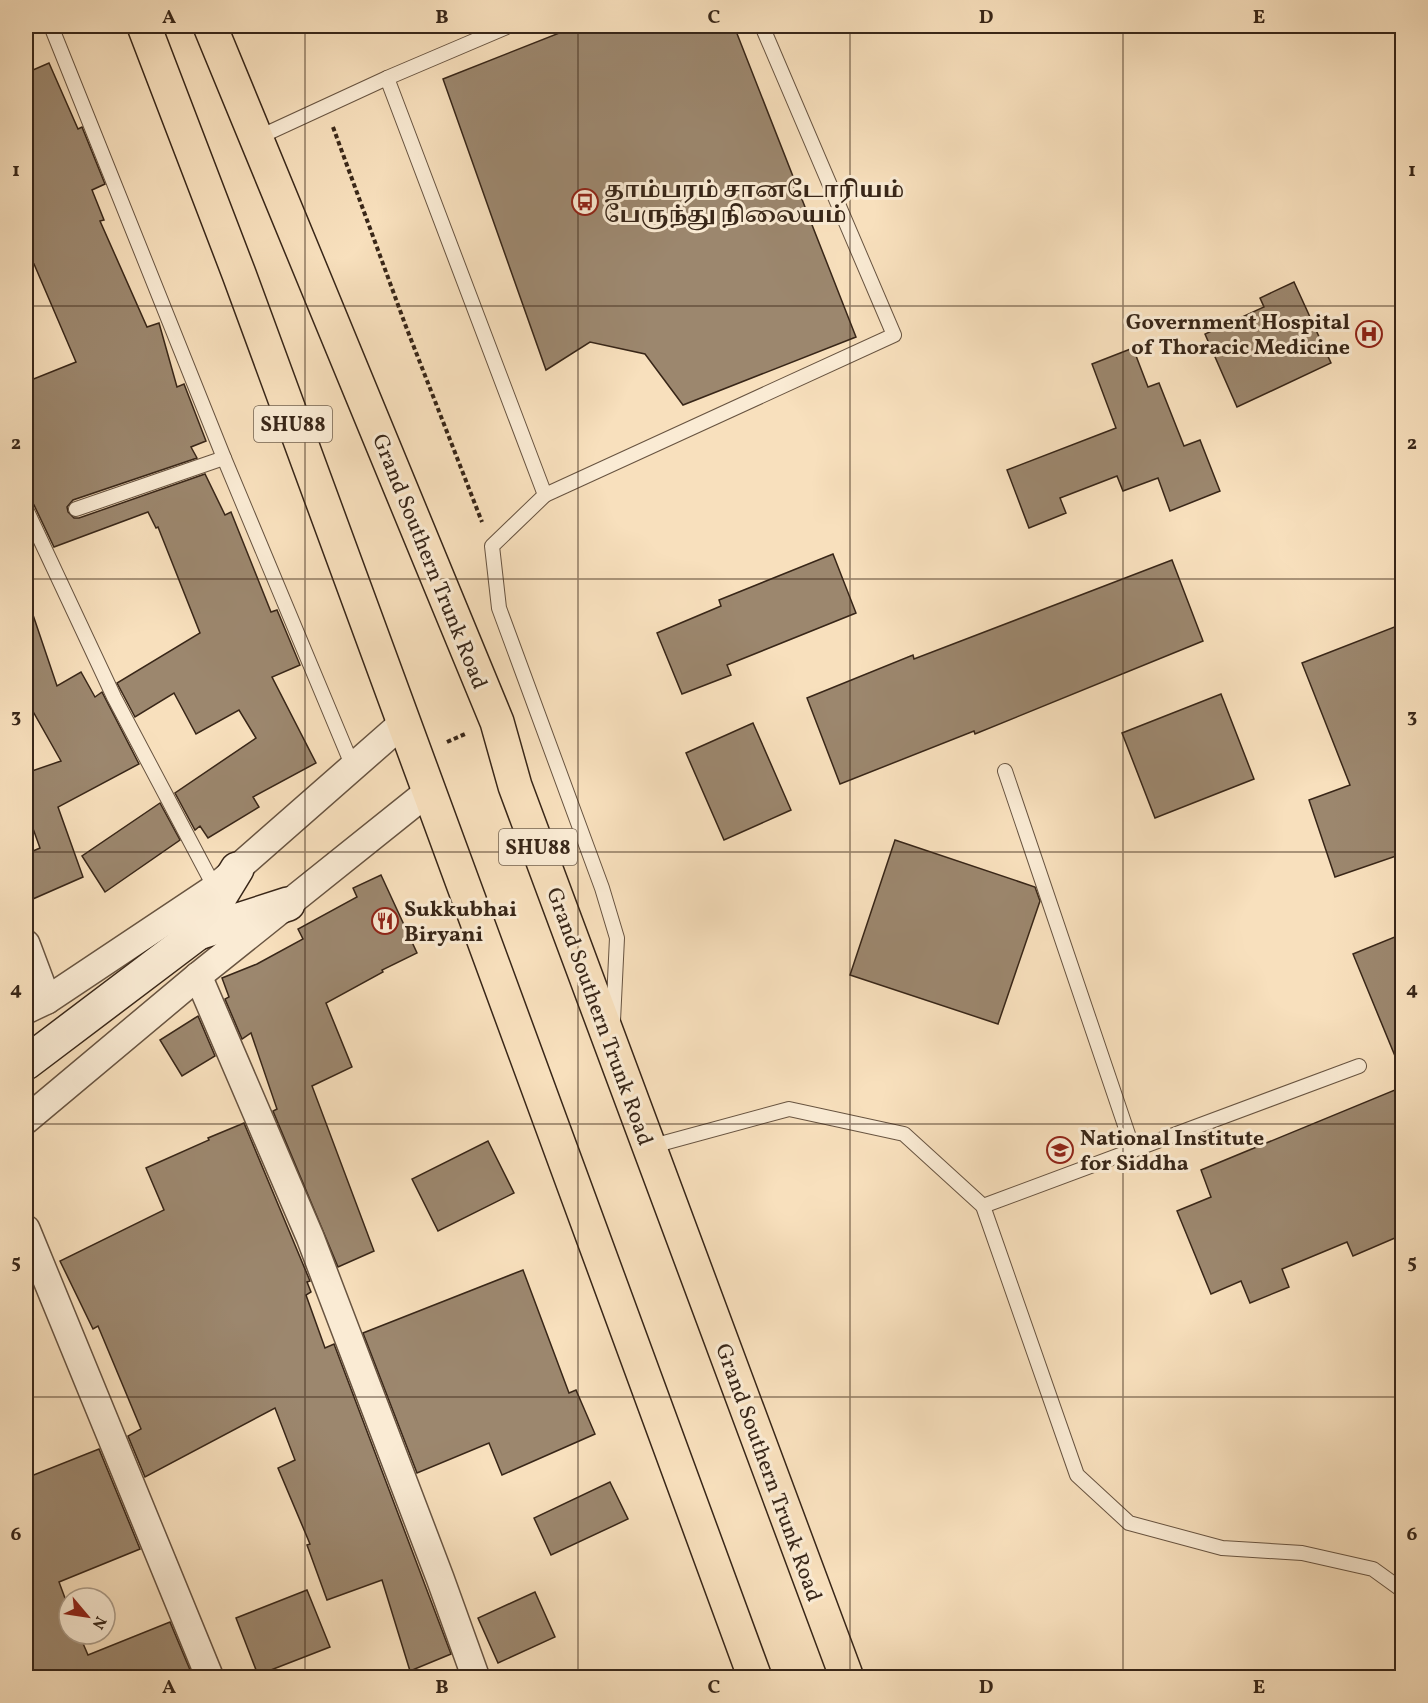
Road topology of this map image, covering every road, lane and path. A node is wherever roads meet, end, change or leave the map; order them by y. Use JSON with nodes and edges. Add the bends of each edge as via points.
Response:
{"nodes":[{"id":1,"x":51,"y":26,"type":"edge"},
{"id":2,"x":144,"y":26,"type":"edge"},
{"id":3,"x":210,"y":26,"type":"edge"},
{"id":4,"x":509,"y":26,"type":"edge"},
{"id":5,"x":762,"y":26,"type":"edge"},
{"id":6,"x":387,"y":78,"type":"junction"},
{"id":7,"x":325,"y":107,"type":"junction"},
{"id":8,"x":257,"y":138,"type":"junction"},
{"id":9,"x":224,"y":458,"type":"junction"},
{"id":10,"x":545,"y":495,"type":"junction"},
{"id":11,"x":26,"y":509,"type":"edge"},
{"id":12,"x":76,"y":509,"type":"dead end"},
{"id":13,"x":492,"y":546,"type":"junction"},
{"id":14,"x":403,"y":723,"type":"junction"},
{"id":15,"x":353,"y":767,"type":"junction"},
{"id":16,"x":1005,"y":771,"type":"dead end"},
{"id":17,"x":429,"y":791,"type":"junction"},
{"id":18,"x":226,"y":878,"type":"junction"},
{"id":19,"x":288,"y":904,"type":"junction"},
{"id":20,"x":198,"y":933,"type":"junction"},
{"id":21,"x":26,"y":944,"type":"edge"},
{"id":22,"x":198,"y":976,"type":"junction"},
{"id":23,"x":36,"y":1005,"type":"edge"},
{"id":24,"x":612,"y":1044,"type":"junction"},
{"id":25,"x":26,"y":1063,"type":"edge"},
{"id":26,"x":1359,"y":1066,"type":"dead end"},
{"id":27,"x":26,"y":1120,"type":"edge"},
{"id":28,"x":649,"y":1147,"type":"junction"},
{"id":29,"x":1133,"y":1149,"type":"junction"},
{"id":30,"x":983,"y":1206,"type":"junction"},
{"id":31,"x":26,"y":1229,"type":"edge"},
{"id":32,"x":1402,"y":1590,"type":"edge"},
{"id":33,"x":210,"y":1677,"type":"edge"},
{"id":34,"x":476,"y":1677,"type":"edge"},
{"id":35,"x":755,"y":1677,"type":"edge"},
{"id":36,"x":847,"y":1677,"type":"edge"}],
"edges":[{"from":1,"to":9,"type":"lane"},
{"from":2,"to":14,"type":"main road","number":"SHU88"},
{"from":3,"to":8,"type":"main road","name":"Grand Southern Trunk Road","number":"SHU88"},
{"from":4,"to":6,"type":"lane"},
{"from":5,"to":10,"type":"lane","via":[[894,335]]},
{"from":6,"to":7,"type":"lane"},
{"from":6,"to":10,"type":"lane"},
{"from":7,"to":8,"type":"lane"},
{"from":7,"to":13,"type":"path"},
{"from":8,"to":24,"type":"main road","name":"Grand Southern Trunk Road","number":"SHU88","via":[[496,722],[515,786]]},
{"from":9,"to":12,"type":"lane"},
{"from":9,"to":15,"type":"lane"},
{"from":10,"to":13,"type":"lane"},
{"from":11,"to":18,"type":"lane","via":[[114,697]]},
{"from":13,"to":24,"type":"lane","via":[[499,608],[617,938]]},
{"from":14,"to":15,"type":"street"},
{"from":14,"to":17,"type":"main road","number":"SHU88"},
{"from":15,"to":18,"type":"street"},
{"from":16,"to":29,"type":"lane"},
{"from":17,"to":19,"type":"street"},
{"from":17,"to":35,"type":"main road","number":"SHU88"},
{"from":18,"to":20,"type":"street"},
{"from":18,"to":23,"type":"street"},
{"from":19,"to":20,"type":"street"},
{"from":19,"to":22,"type":"street"},
{"from":20,"to":25,"type":"street"},
{"from":21,"to":23,"type":"street"},
{"from":22,"to":27,"type":"street"},
{"from":22,"to":34,"type":"street","via":[[310,1237]]},
{"from":24,"to":28,"type":"main road","name":"Grand Southern Trunk Road","number":"SHU88"},
{"from":26,"to":29,"type":"lane"},
{"from":28,"to":30,"type":"lane","via":[[789,1109],[904,1134]]},
{"from":28,"to":36,"type":"main road","name":"Grand Southern Trunk Road","number":"SHU88"},
{"from":29,"to":30,"type":"lane"},
{"from":30,"to":32,"type":"lane","via":[[1077,1475],[1130,1523],[1222,1548],[1302,1553],[1372,1569]]},
{"from":31,"to":33,"type":"street"}]}
